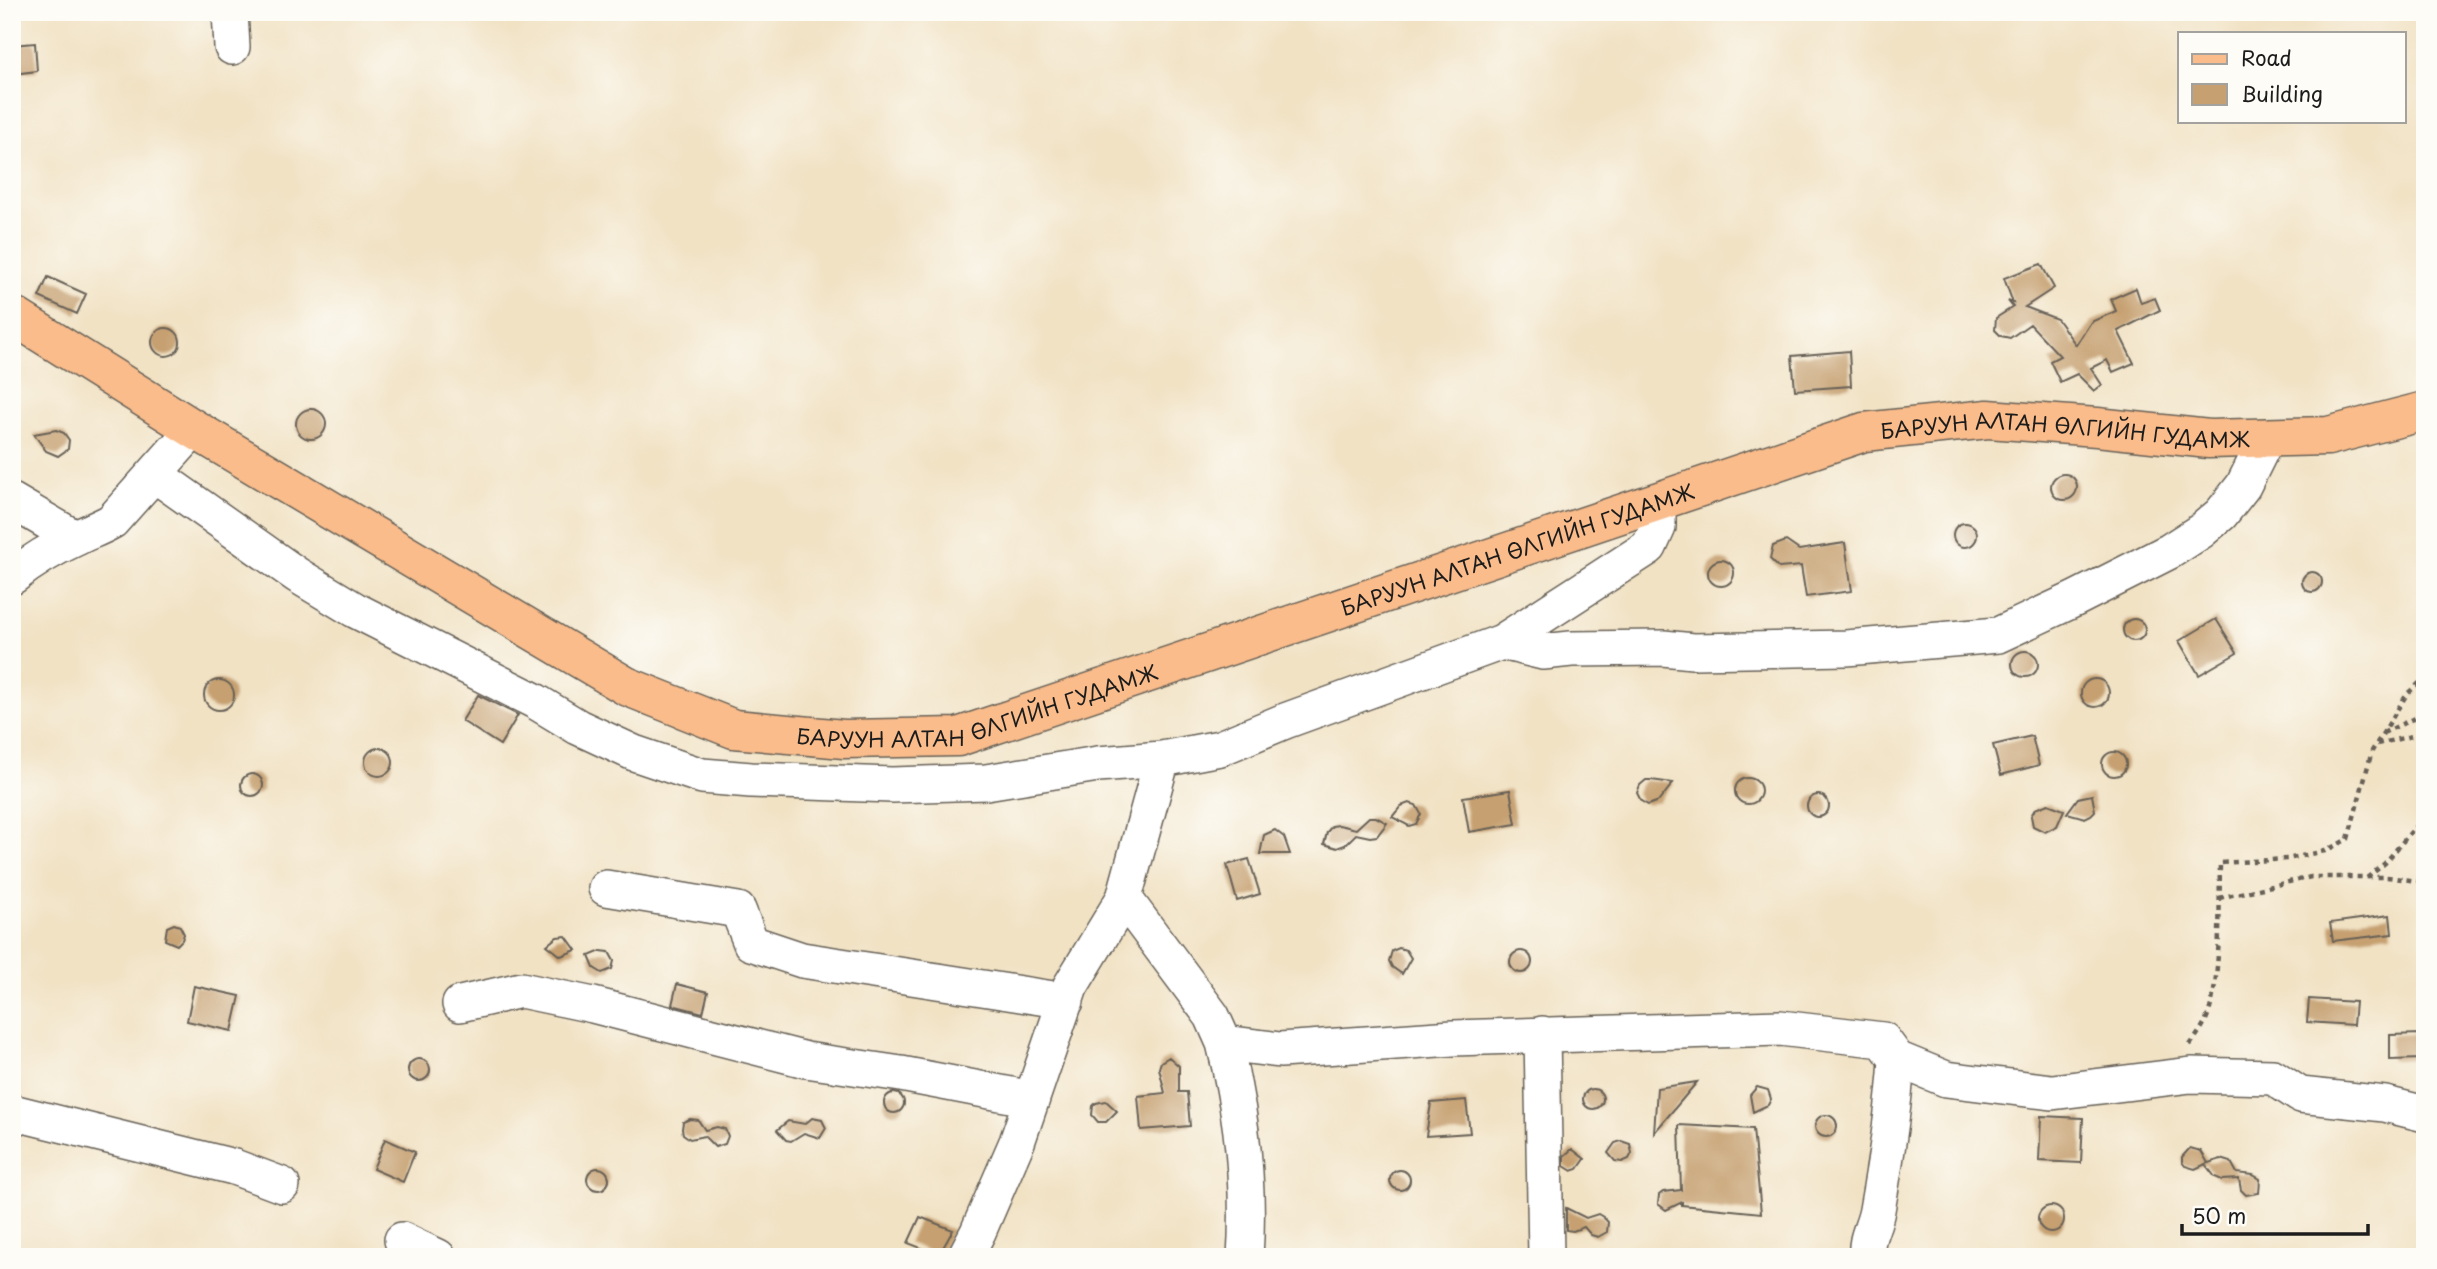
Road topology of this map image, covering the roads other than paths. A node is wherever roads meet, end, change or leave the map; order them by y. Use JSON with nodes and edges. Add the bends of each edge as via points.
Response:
{"nodes":[{"id":1,"x":230,"y":12,"type":"edge"},
{"id":2,"x":232,"y":47,"type":"dead end"},
{"id":3,"x":12,"y":315,"type":"edge"},
{"id":4,"x":2425,"y":411,"type":"edge"},
{"id":5,"x":194,"y":429,"type":"junction"},
{"id":6,"x":2267,"y":438,"type":"junction"},
{"id":7,"x":154,"y":474,"type":"junction"},
{"id":8,"x":12,"y":501,"type":"edge"},
{"id":9,"x":1658,"y":502,"type":"junction"},
{"id":10,"x":45,"y":548,"type":"edge"},
{"id":11,"x":12,"y":577,"type":"edge"},
{"id":12,"x":1502,"y":642,"type":"junction"},
{"id":13,"x":1162,"y":758,"type":"junction"},
{"id":14,"x":607,"y":888,"type":"dead end"},
{"id":15,"x":1124,"y":898,"type":"junction"},
{"id":16,"x":1066,"y":1001,"type":"junction"},
{"id":17,"x":460,"y":1004,"type":"dead end"},
{"id":18,"x":1542,"y":1034,"type":"junction"},
{"id":19,"x":1224,"y":1043,"type":"junction"},
{"id":20,"x":1897,"y":1059,"type":"junction"},
{"id":21,"x":1032,"y":1099,"type":"junction"},
{"id":22,"x":12,"y":1112,"type":"edge"},
{"id":23,"x":2425,"y":1114,"type":"edge"},
{"id":24,"x":282,"y":1185,"type":"dead end"},
{"id":25,"x":402,"y":1240,"type":"dead end"},
{"id":26,"x":438,"y":1257,"type":"edge"},
{"id":27,"x":965,"y":1257,"type":"edge"},
{"id":28,"x":1245,"y":1257,"type":"edge"},
{"id":29,"x":1546,"y":1257,"type":"edge"},
{"id":30,"x":1867,"y":1257,"type":"edge"}],
"edges":[{"from":1,"to":2,"type":"street"},
{"from":3,"to":5,"type":"main road","name":"БАРУУН АЛТАН ӨЛГИЙН ГУДАМЖ"},
{"from":4,"to":6,"type":"main road","name":"БАРУУН АЛТАН ӨЛГИЙН ГУДАМЖ","via":[[2328,436]]},
{"from":5,"to":7,"type":"street"},
{"from":5,"to":9,"type":"main road","name":"БАРУУН АЛТАН ӨЛГИЙН ГУДАМЖ","via":[[626,686],[734,729],[844,739],[958,737]]},
{"from":6,"to":9,"type":"main road","name":"БАРУУН АЛТАН ӨЛГИЙН ГУДАМЖ","via":[[2209,439],[1988,419],[1864,432]]},
{"from":6,"to":12,"type":"street","via":[[2243,486],[2202,531],[1998,635],[1846,649],[1707,651],[1543,652]]},
{"from":7,"to":10,"type":"street","via":[[112,521]]},
{"from":7,"to":13,"type":"street","via":[[297,575],[355,610],[600,738],[702,776],[892,785],[973,782]]},
{"from":8,"to":10,"type":"street"},
{"from":9,"to":12,"type":"street","via":[[1658,527],[1649,547]]},
{"from":10,"to":11,"type":"street"},
{"from":12,"to":13,"type":"street","via":[[1220,748]]},
{"from":13,"to":15,"type":"street"},
{"from":14,"to":16,"type":"street","via":[[738,910],[751,943],[802,960]]},
{"from":15,"to":16,"type":"street"},
{"from":15,"to":19,"type":"street","via":[[1212,1016]]},
{"from":16,"to":21,"type":"street"},
{"from":17,"to":21,"type":"street","via":[[521,990],[806,1060]]},
{"from":18,"to":19,"type":"street","via":[[1280,1050]]},
{"from":18,"to":20,"type":"street","via":[[1780,1028],[1883,1040]]},
{"from":18,"to":29,"type":"street"},
{"from":19,"to":28,"type":"street","via":[[1246,1156]]},
{"from":20,"to":23,"type":"street","via":[[1946,1079],[2052,1092],[2191,1075],[2273,1077],[2300,1095],[2385,1104]]},
{"from":20,"to":30,"type":"street","via":[[1894,1109]]},
{"from":21,"to":27,"type":"street"},
{"from":22,"to":24,"type":"street","via":[[234,1167]]},
{"from":25,"to":26,"type":"street"}]}
